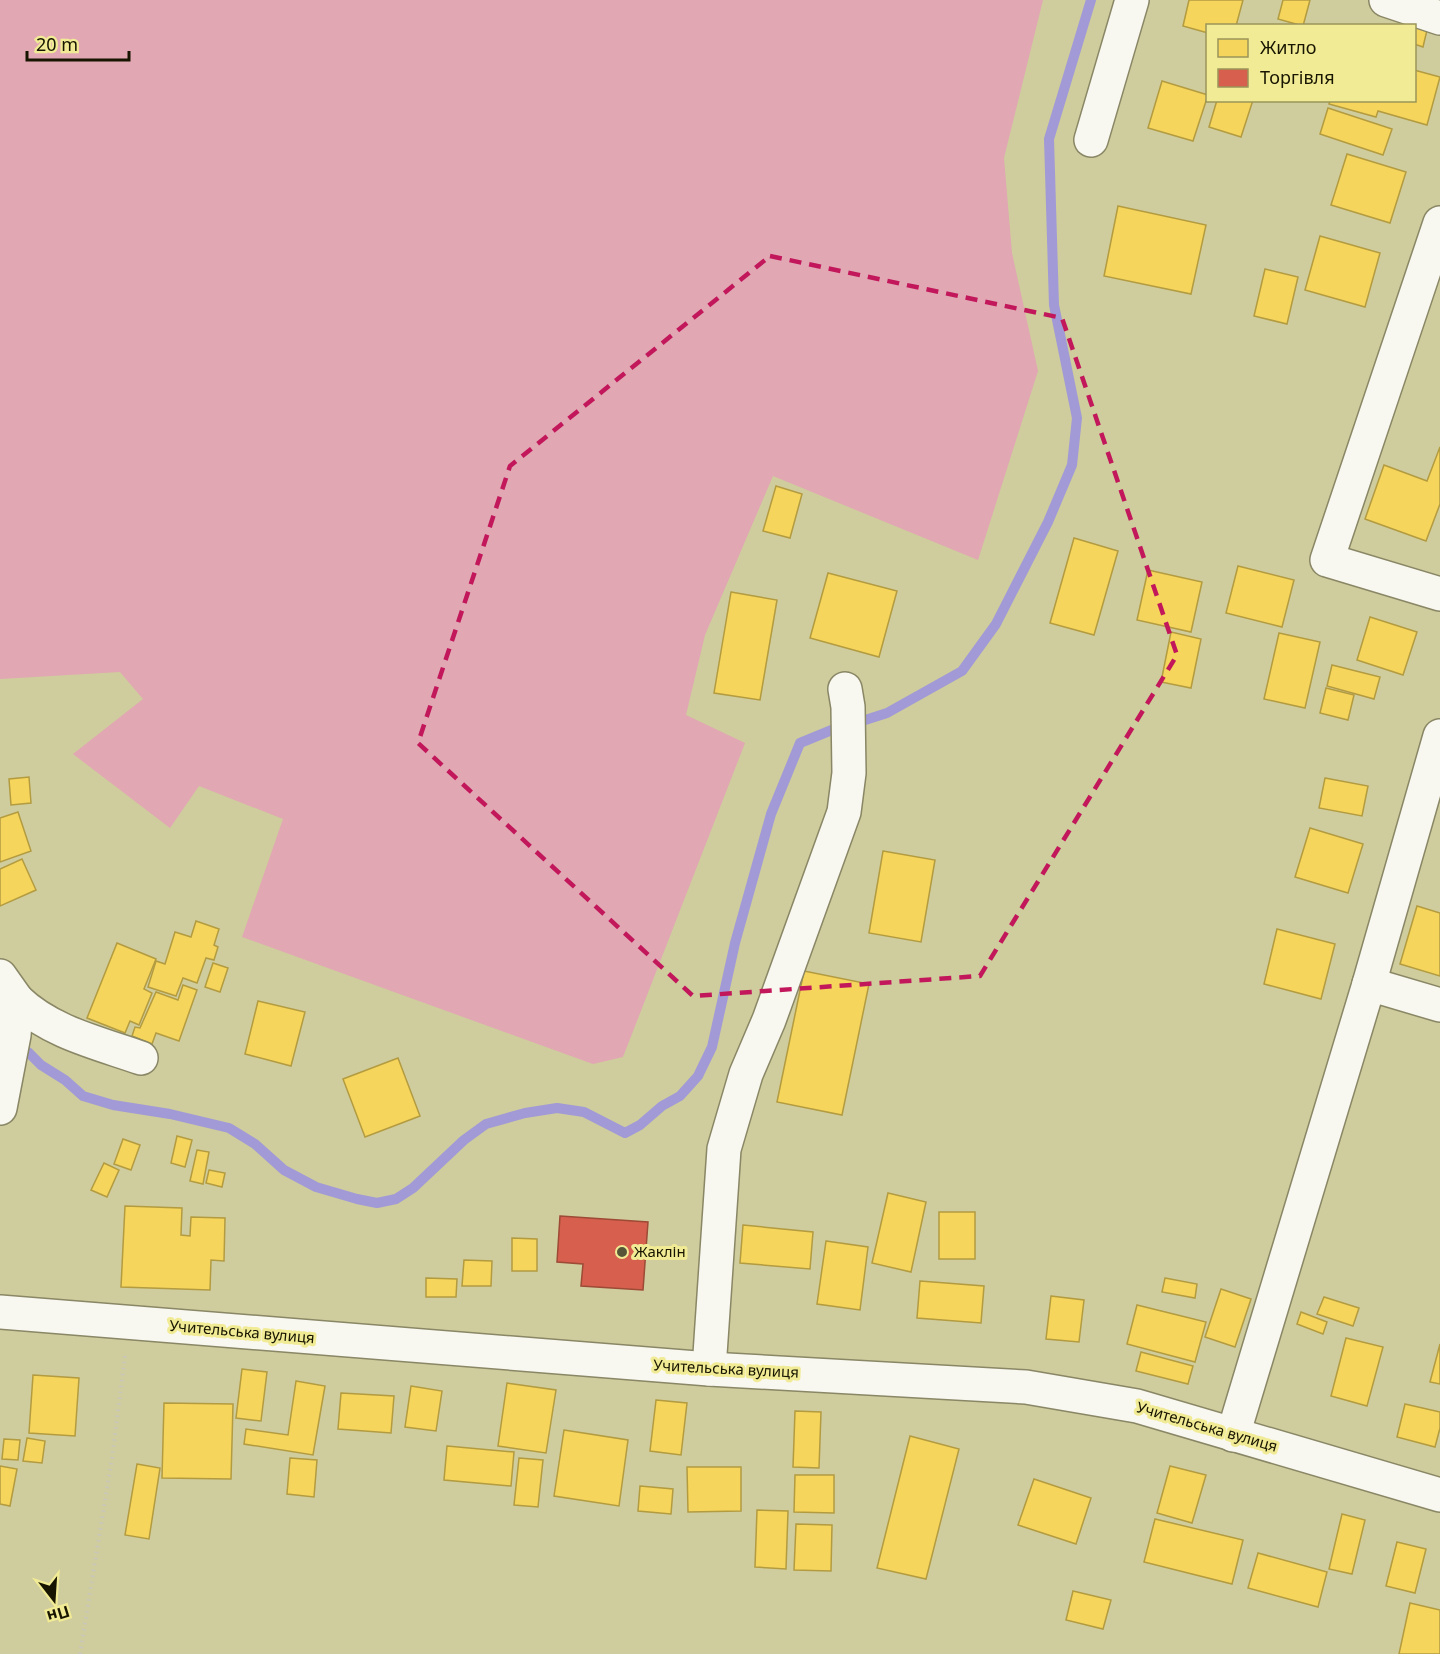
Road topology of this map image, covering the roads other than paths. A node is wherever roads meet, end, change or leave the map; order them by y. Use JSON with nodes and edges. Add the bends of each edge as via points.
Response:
{"nodes":[{"id":1,"x":1132,"y":0,"type":"edge"},
{"id":2,"x":1386,"y":0,"type":"edge"},
{"id":3,"x":1440,"y":18,"type":"edge"},
{"id":4,"x":1091,"y":140,"type":"dead end"},
{"id":5,"x":1440,"y":223,"type":"edge"},
{"id":6,"x":1440,"y":594,"type":"edge"},
{"id":7,"x":845,"y":689,"type":"dead end"},
{"id":8,"x":1440,"y":736,"type":"edge"},
{"id":9,"x":1369,"y":984,"type":"junction"},
{"id":10,"x":8,"y":988,"type":"edge"},
{"id":11,"x":1440,"y":1005,"type":"edge"},
{"id":12,"x":141,"y":1058,"type":"dead end"},
{"id":13,"x":0,"y":1108,"type":"edge"},
{"id":14,"x":0,"y":1312,"type":"edge"},
{"id":15,"x":709,"y":1369,"type":"junction"},
{"id":16,"x":1233,"y":1435,"type":"junction"},
{"id":17,"x":1440,"y":1495,"type":"edge"}],
"edges":[{"from":1,"to":4,"type":"street"},
{"from":2,"to":3,"type":"street"},
{"from":5,"to":6,"type":"street","via":[[1327,560]]},
{"from":7,"to":15,"type":"street","via":[[849,773],[844,812],[746,1074],[724,1149]]},
{"from":8,"to":9,"type":"street"},
{"from":9,"to":11,"type":"street"},
{"from":9,"to":16,"type":"street"},
{"from":10,"to":12,"type":"street","via":[[28,1011],[52,1025]]},
{"from":10,"to":13,"type":"street","via":[[12,1046]]},
{"from":14,"to":15,"type":"street","name":"Учительська вулиця"},
{"from":15,"to":16,"type":"street","name":"Учительська вулиця","via":[[1026,1387],[1137,1406]]},
{"from":16,"to":17,"type":"street","name":"Учительська вулиця"}]}
